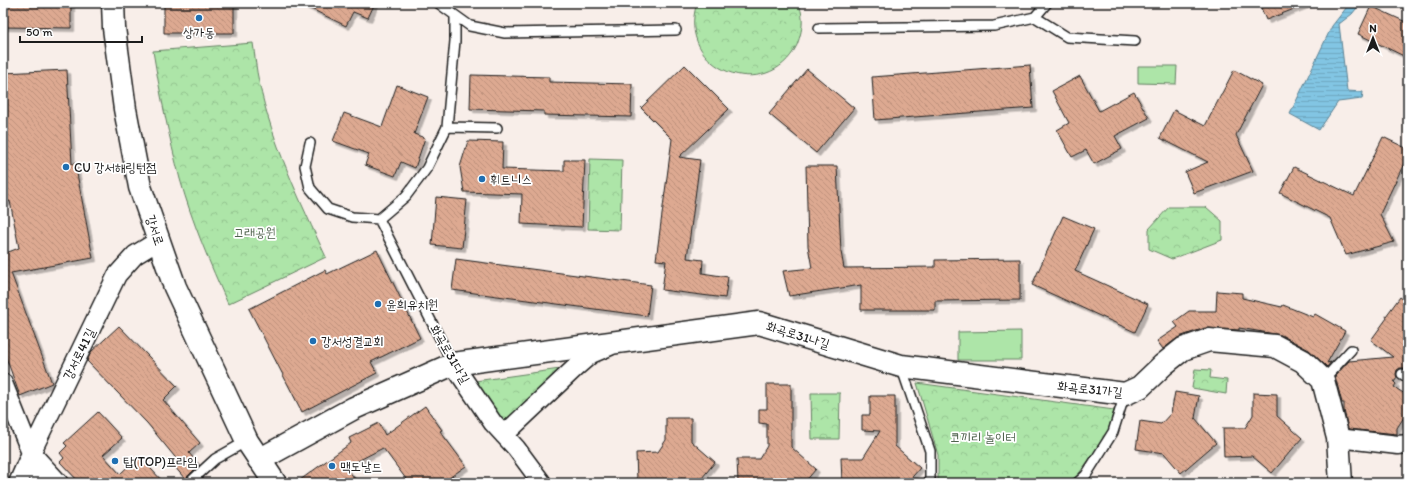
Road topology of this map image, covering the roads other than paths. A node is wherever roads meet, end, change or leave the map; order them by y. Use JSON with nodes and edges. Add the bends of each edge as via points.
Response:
{"nodes":[{"id":1,"x":113,"y":3,"type":"edge"},
{"id":2,"x":438,"y":3,"type":"edge"},
{"id":3,"x":1047,"y":3,"type":"edge"},
{"id":4,"x":455,"y":16,"type":"junction"},
{"id":5,"x":1035,"y":17,"type":"junction"},
{"id":6,"x":819,"y":28,"type":"dead end"},
{"id":7,"x":676,"y":30,"type":"dead end"},
{"id":8,"x":1135,"y":41,"type":"dead end"},
{"id":9,"x":447,"y":127,"type":"junction"},
{"id":10,"x":497,"y":128,"type":"dead end"},
{"id":11,"x":310,"y":143,"type":"dead end"},
{"id":12,"x":379,"y":219,"type":"junction"},
{"id":13,"x":158,"y":241,"type":"junction"},
{"id":14,"x":622,"y":341,"type":"junction"},
{"id":15,"x":1350,"y":350,"type":"dead end"},
{"id":16,"x":453,"y":364,"type":"junction"},
{"id":17,"x":901,"y":366,"type":"junction"},
{"id":18,"x":1323,"y":380,"type":"junction"},
{"id":19,"x":3,"y":384,"type":"edge"},
{"id":20,"x":1126,"y":394,"type":"junction"},
{"id":21,"x":504,"y":435,"type":"junction"},
{"id":22,"x":1338,"y":438,"type":"junction"},
{"id":23,"x":247,"y":441,"type":"junction"},
{"id":24,"x":1408,"y":444,"type":"edge"},
{"id":25,"x":31,"y":453,"type":"junction"},
{"id":26,"x":259,"y":460,"type":"junction"},
{"id":27,"x":18,"y":483,"type":"edge"},
{"id":28,"x":41,"y":483,"type":"edge"},
{"id":29,"x":59,"y":483,"type":"edge"},
{"id":30,"x":189,"y":483,"type":"edge"},
{"id":31,"x":275,"y":483,"type":"edge"},
{"id":32,"x":542,"y":483,"type":"edge"},
{"id":33,"x":930,"y":483,"type":"edge"},
{"id":34,"x":1077,"y":483,"type":"edge"},
{"id":35,"x":1340,"y":483,"type":"edge"}],
"edges":[{"from":1,"to":13,"type":"street","name":"강서로","via":[[127,120],[140,187]]},
{"from":2,"to":4,"type":"lane"},
{"from":3,"to":5,"type":"lane"},
{"from":4,"to":7,"type":"lane","via":[[470,26],[505,32]]},
{"from":4,"to":9,"type":"lane"},
{"from":5,"to":6,"type":"lane","via":[[994,26]]},
{"from":5,"to":8,"type":"lane","via":[[1067,37]]},
{"from":9,"to":10,"type":"lane"},
{"from":9,"to":12,"type":"lane","via":[[427,168],[406,196]]},
{"from":11,"to":12,"type":"lane","via":[[305,166],[310,188],[328,209],[352,217]]},
{"from":12,"to":16,"type":"lane","name":"화곡로31다길"},
{"from":13,"to":23,"type":"street","name":"강서로","via":[[175,287]]},
{"from":13,"to":25,"type":"street","name":"강서로41길","via":[[135,254],[117,274]]},
{"from":14,"to":16,"type":"street","name":"화곡로31나길"},
{"from":14,"to":17,"type":"street","name":"화곡로31나길","via":[[759,323]]},
{"from":14,"to":21,"type":"street","name":"화곡로31나길","via":[[591,354]]},
{"from":15,"to":18,"type":"lane"},
{"from":16,"to":21,"type":"street","name":"화곡로31다길"},
{"from":16,"to":26,"type":"street","via":[[354,408]]},
{"from":17,"to":20,"type":"street","name":"화곡로31가길"},
{"from":17,"to":33,"type":"lane","via":[[930,451]]},
{"from":18,"to":20,"type":"street","name":"화곡로31가길","via":[[1303,361],[1275,346],[1209,340],[1183,349],[1140,387]]},
{"from":18,"to":22,"type":"street"},
{"from":19,"to":25,"type":"street"},
{"from":20,"to":34,"type":"lane","via":[[1113,432],[1086,475]]},
{"from":21,"to":32,"type":"street","name":"화곡로31다길"},
{"from":22,"to":24,"type":"street"},
{"from":22,"to":35,"type":"street"},
{"from":23,"to":26,"type":"street","name":"강서로"},
{"from":23,"to":30,"type":"lane","via":[[215,459]]},
{"from":25,"to":27,"type":"street","name":"강서로41길"},
{"from":25,"to":28,"type":"street"},
{"from":25,"to":29,"type":"street"},
{"from":26,"to":31,"type":"street","name":"강서로"}]}
